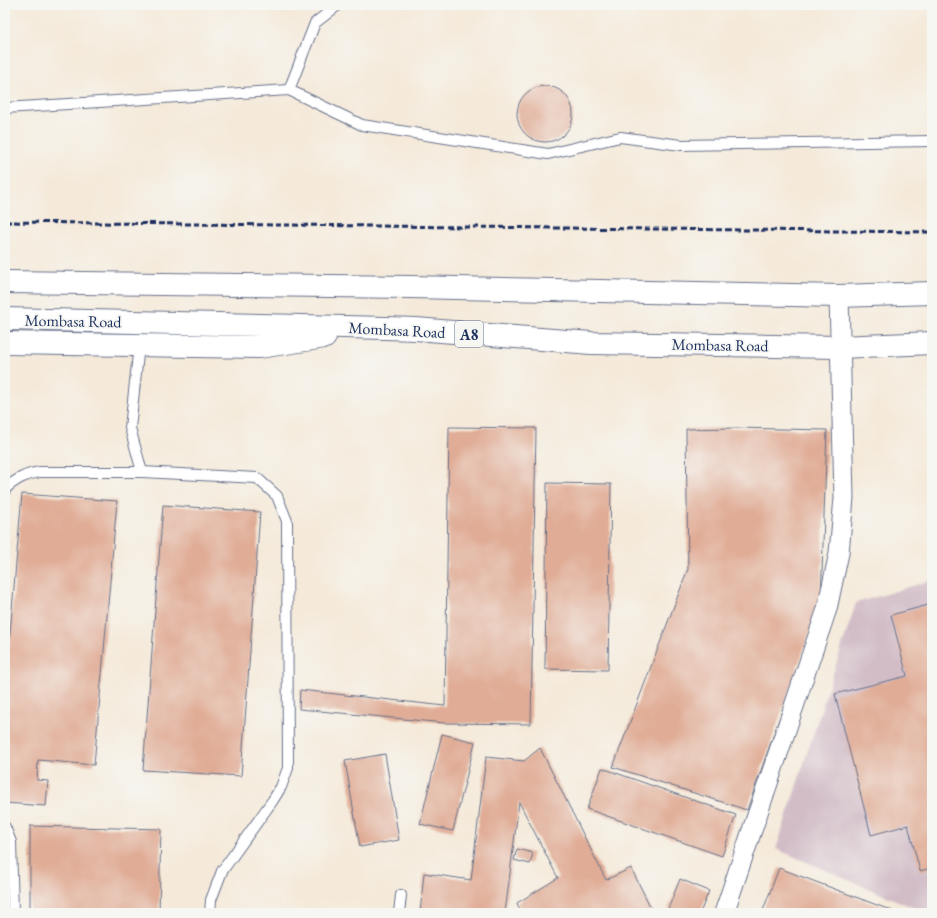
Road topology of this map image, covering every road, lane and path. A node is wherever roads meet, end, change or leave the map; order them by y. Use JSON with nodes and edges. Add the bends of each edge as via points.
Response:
{"nodes":[{"id":1,"x":338,"y":5,"type":"edge"},
{"id":2,"x":289,"y":90,"type":"junction"},
{"id":3,"x":5,"y":108,"type":"edge"},
{"id":4,"x":932,"y":141,"type":"edge"},
{"id":5,"x":5,"y":282,"type":"edge"},
{"id":6,"x":932,"y":293,"type":"edge"},
{"id":7,"x":839,"y":296,"type":"junction"},
{"id":8,"x":5,"y":319,"type":"edge"},
{"id":9,"x":386,"y":328,"type":"junction"},
{"id":10,"x":932,"y":343,"type":"edge"},
{"id":11,"x":5,"y":344,"type":"edge"},
{"id":12,"x":139,"y":345,"type":"junction"},
{"id":13,"x":840,"y":347,"type":"junction"},
{"id":14,"x":142,"y":472,"type":"junction"},
{"id":15,"x":5,"y":491,"type":"edge"},
{"id":16,"x":5,"y":827,"type":"edge"},
{"id":17,"x":401,"y":895,"type":"dead end"},
{"id":18,"x":13,"y":913,"type":"edge"},
{"id":19,"x":210,"y":913,"type":"edge"},
{"id":20,"x":399,"y":913,"type":"edge"},
{"id":21,"x":724,"y":913,"type":"edge"}],
"edges":[{"from":1,"to":2,"type":"lane","via":[[315,23]]},
{"from":2,"to":3,"type":"lane"},
{"from":2,"to":4,"type":"lane","via":[[362,125],[548,154],[620,137],[681,145]]},
{"from":5,"to":7,"type":"highway"},
{"from":6,"to":7,"type":"highway"},
{"from":7,"to":13,"type":"street"},
{"from":8,"to":9,"type":"highway","name":"Mombasa Road","number":"A8"},
{"from":9,"to":12,"type":"highway","via":[[259,347]]},
{"from":9,"to":13,"type":"highway","name":"Mombasa Road","number":"A8","via":[[590,344]]},
{"from":10,"to":13,"type":"highway","name":"Mombasa Road","number":"A8"},
{"from":11,"to":12,"type":"highway"},
{"from":12,"to":14,"type":"lane","via":[[130,428]]},
{"from":13,"to":21,"type":"street","via":[[844,498],[839,553],[827,609]]},
{"from":14,"to":15,"type":"lane","via":[[30,473],[18,478]]},
{"from":14,"to":19,"type":"lane","via":[[257,478],[277,496],[287,521],[288,768],[281,788],[222,871]]},
{"from":16,"to":18,"type":"lane","via":[[11,842]]},
{"from":17,"to":20,"type":"lane"}]}
